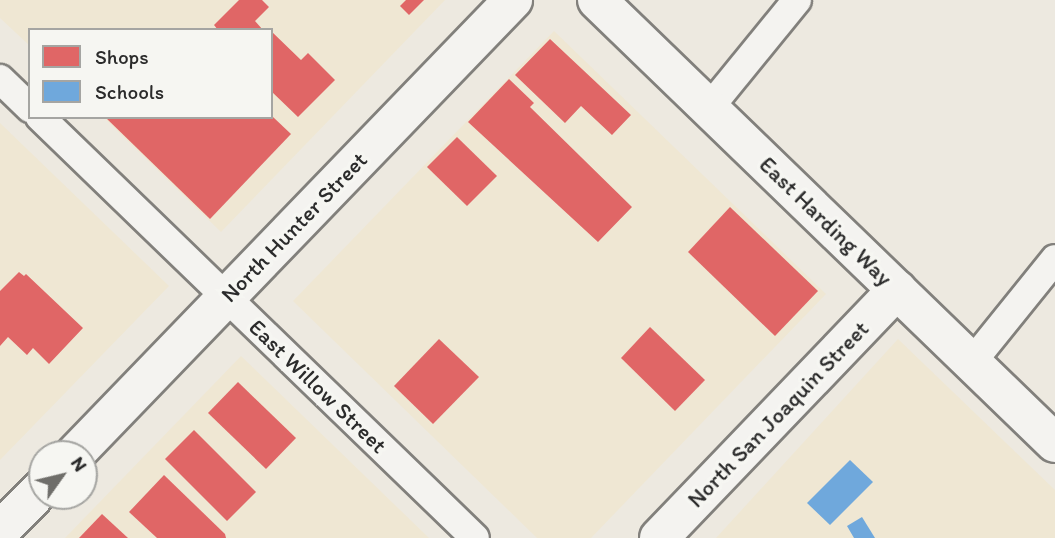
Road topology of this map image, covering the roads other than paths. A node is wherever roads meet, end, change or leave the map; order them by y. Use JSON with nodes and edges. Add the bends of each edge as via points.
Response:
{"nodes":[{"id":1,"x":513,"y":0,"type":"edge"},
{"id":2,"x":597,"y":0,"type":"edge"},
{"id":3,"x":797,"y":0,"type":"edge"},
{"id":4,"x":0,"y":79,"type":"edge"},
{"id":5,"x":28,"y":106,"type":"edge"},
{"id":6,"x":709,"y":108,"type":"junction"},
{"id":7,"x":42,"y":119,"type":"edge"},
{"id":8,"x":1055,"y":259,"type":"edge"},
{"id":9,"x":897,"y":290,"type":"junction"},
{"id":10,"x":226,"y":298,"type":"junction"},
{"id":11,"x":972,"y":362,"type":"junction"},
{"id":12,"x":89,"y":440,"type":"edge"},
{"id":13,"x":1055,"y":443,"type":"edge"},
{"id":14,"x":28,"y":502,"type":"edge"},
{"id":15,"x":0,"y":531,"type":"edge"},
{"id":16,"x":475,"y":538,"type":"edge"},
{"id":17,"x":659,"y":538,"type":"edge"}],
"edges":[{"from":1,"to":10,"type":"street","name":"North Hunter Street"},
{"from":2,"to":6,"type":"street","name":"East Harding Way"},
{"from":3,"to":6,"type":"street"},
{"from":4,"to":5,"type":"street"},
{"from":6,"to":9,"type":"street","name":"East Harding Way"},
{"from":7,"to":10,"type":"street","name":"East Willow Street"},
{"from":8,"to":11,"type":"street"},
{"from":9,"to":11,"type":"street","name":"East Harding Way"},
{"from":9,"to":17,"type":"street","name":"North San Joaquin Street"},
{"from":10,"to":12,"type":"street","name":"North Hunter Street"},
{"from":10,"to":16,"type":"street","name":"East Willow Street"},
{"from":11,"to":13,"type":"street","name":"East Harding Way"},
{"from":14,"to":15,"type":"street"}]}
